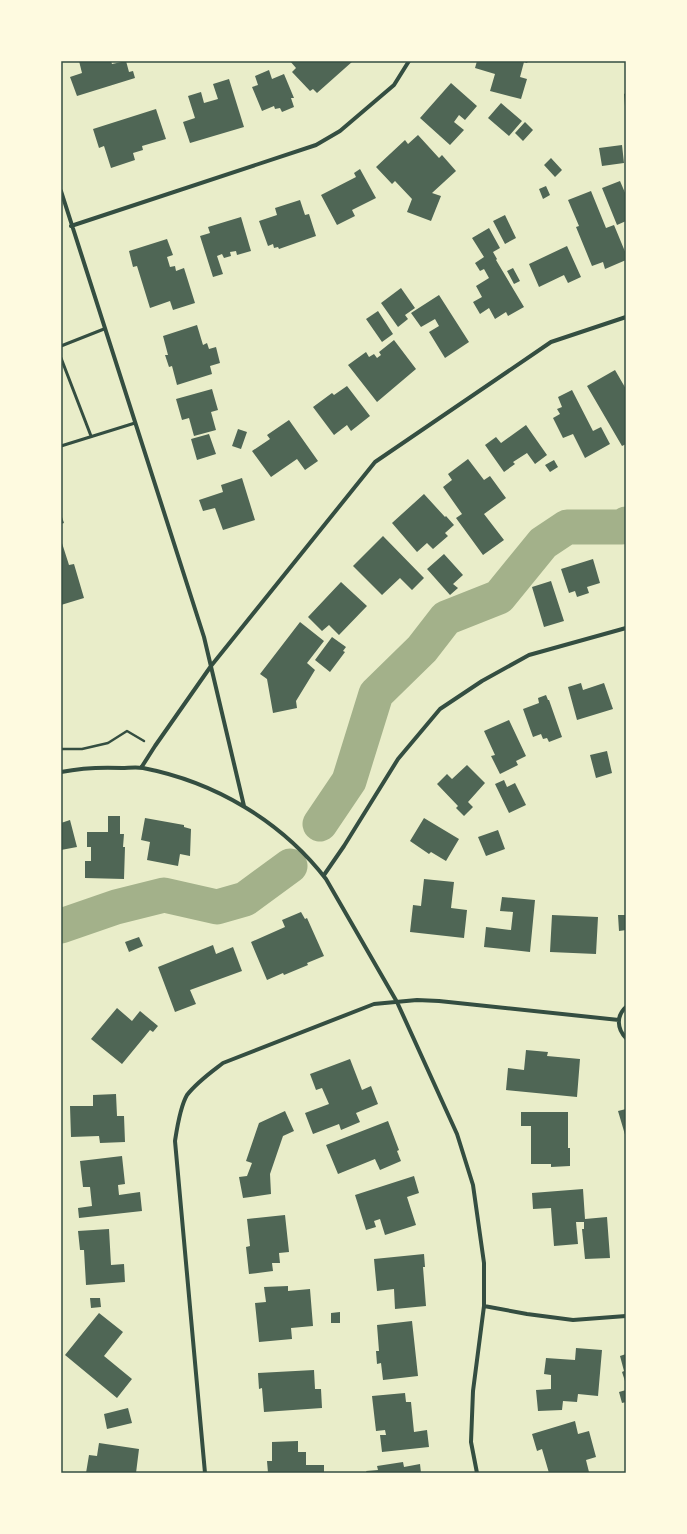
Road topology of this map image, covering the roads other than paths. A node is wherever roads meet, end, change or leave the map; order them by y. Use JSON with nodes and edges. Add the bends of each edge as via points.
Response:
{"nodes":[{"id":1,"x":409,"y":61,"type":"edge"},
{"id":2,"x":61,"y":191,"type":"edge"},
{"id":3,"x":71,"y":226,"type":"junction"},
{"id":4,"x":626,"y":317,"type":"edge"},
{"id":5,"x":104,"y":329,"type":"junction"},
{"id":6,"x":61,"y":346,"type":"edge"},
{"id":7,"x":61,"y":358,"type":"edge"},
{"id":8,"x":135,"y":423,"type":"junction"},
{"id":9,"x":91,"y":436,"type":"junction"},
{"id":10,"x":61,"y":446,"type":"edge"},
{"id":11,"x":626,"y":628,"type":"edge"},
{"id":12,"x":211,"y":666,"type":"junction"},
{"id":13,"x":141,"y":768,"type":"junction"},
{"id":14,"x":61,"y":772,"type":"edge"},
{"id":15,"x":244,"y":806,"type":"junction"},
{"id":16,"x":324,"y":875,"type":"junction"},
{"id":17,"x":397,"y":1002,"type":"junction"},
{"id":18,"x":626,"y":1007,"type":"edge"},
{"id":19,"x":619,"y":1020,"type":"junction"},
{"id":20,"x":626,"y":1038,"type":"edge"},
{"id":21,"x":484,"y":1306,"type":"junction"},
{"id":22,"x":626,"y":1316,"type":"edge"},
{"id":23,"x":205,"y":1473,"type":"edge"},
{"id":24,"x":477,"y":1473,"type":"edge"}],
"edges":[{"from":1,"to":3,"type":"street","via":[[394,85],[340,131],[316,145]]},
{"from":2,"to":3,"type":"street"},
{"from":3,"to":5,"type":"street"},
{"from":4,"to":12,"type":"street","via":[[551,342],[375,462]]},
{"from":5,"to":6,"type":"lane"},
{"from":5,"to":8,"type":"street"},
{"from":7,"to":9,"type":"lane"},
{"from":8,"to":9,"type":"lane"},
{"from":8,"to":12,"type":"street"},
{"from":9,"to":10,"type":"lane"},
{"from":11,"to":16,"type":"street","via":[[529,655],[482,681],[440,709],[398,760]]},
{"from":12,"to":13,"type":"street"},
{"from":12,"to":15,"type":"street"},
{"from":13,"to":14,"type":"street","via":[[100,767]]},
{"from":13,"to":15,"type":"street","via":[[206,787]]},
{"from":15,"to":16,"type":"street","via":[[294,843]]},
{"from":16,"to":17,"type":"street"},
{"from":17,"to":19,"type":"street","via":[[438,1001]]},
{"from":17,"to":21,"type":"street","via":[[457,1134],[473,1185],[484,1263]]},
{"from":17,"to":23,"type":"street","via":[[374,1004],[222,1063],[203,1078],[187,1096],[175,1141]]},
{"from":18,"to":19,"type":"street"},
{"from":19,"to":20,"type":"street","via":[[619,1029]]},
{"from":21,"to":22,"type":"street","via":[[573,1320]]},
{"from":21,"to":24,"type":"street","via":[[473,1391],[471,1442]]}]}
